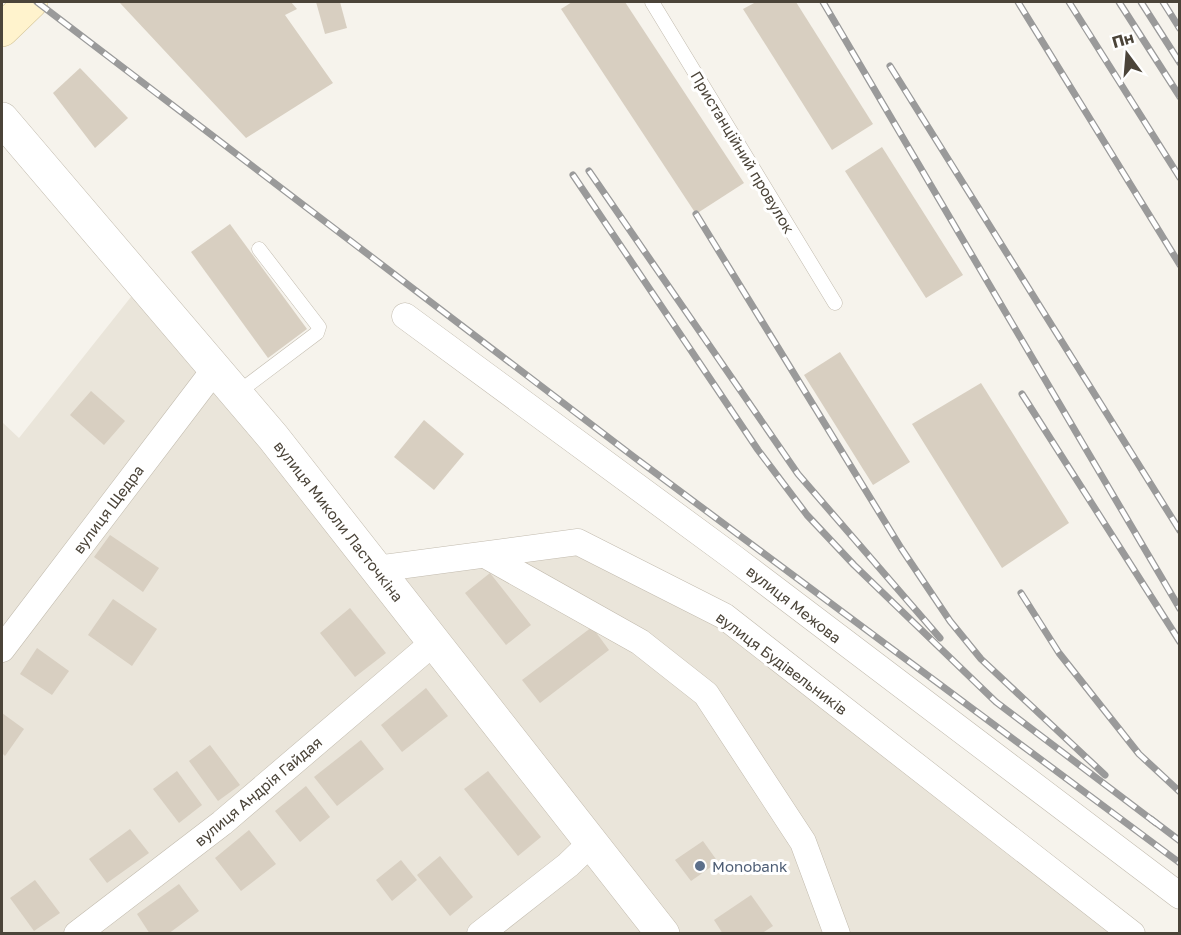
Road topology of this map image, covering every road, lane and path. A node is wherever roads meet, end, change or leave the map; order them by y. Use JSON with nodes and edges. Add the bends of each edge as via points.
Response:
{"nodes":[{"id":1,"x":31,"y":2,"type":"edge"},
{"id":2,"x":652,"y":2,"type":"edge"},
{"id":3,"x":2,"y":30,"type":"edge"},
{"id":4,"x":2,"y":119,"type":"edge"},
{"id":5,"x":259,"y":249,"type":"dead end"},
{"id":6,"x":834,"y":303,"type":"dead end"},
{"id":7,"x":405,"y":316,"type":"dead end"},
{"id":8,"x":215,"y":369,"type":"junction"},
{"id":9,"x":236,"y":394,"type":"junction"},
{"id":10,"x":487,"y":556,"type":"junction"},
{"id":11,"x":376,"y":569,"type":"junction"},
{"id":12,"x":433,"y":643,"type":"junction"},
{"id":13,"x":2,"y":649,"type":"edge"},
{"id":14,"x":592,"y":842,"type":"junction"},
{"id":15,"x":1179,"y":896,"type":"edge"},
{"id":16,"x":77,"y":933,"type":"edge"},
{"id":17,"x":480,"y":933,"type":"edge"},
{"id":18,"x":663,"y":933,"type":"edge"},
{"id":19,"x":837,"y":933,"type":"edge"},
{"id":20,"x":1131,"y":933,"type":"edge"}],
"edges":[{"from":1,"to":3,"type":"main road"},
{"from":2,"to":6,"type":"lane","name":"Пристанційний провулок"},
{"from":4,"to":8,"type":"street","name":"вулиця Миколи Ласточкіна"},
{"from":5,"to":9,"type":"lane","via":[[319,327],[317,333]]},
{"from":7,"to":15,"type":"street","name":"вулиця Межова","via":[[734,558]]},
{"from":8,"to":9,"type":"street","name":"вулиця Миколи Ласточкіна"},
{"from":8,"to":13,"type":"street","name":"вулиця Щедра"},
{"from":9,"to":11,"type":"street","name":"вулиця Миколи Ласточкіна"},
{"from":10,"to":11,"type":"street","name":"вулиця Будівельників"},
{"from":10,"to":19,"type":"street","via":[[640,642],[706,694],[803,842]]},
{"from":10,"to":20,"type":"street","name":"вулиця Будівельників","via":[[578,542],[724,616]]},
{"from":11,"to":12,"type":"street","name":"вулиця Миколи Ласточкіна"},
{"from":12,"to":14,"type":"street","name":"вулиця Миколи Ласточкіна"},
{"from":12,"to":16,"type":"street","name":"вулиця Андрія Гайдая","via":[[222,823]]},
{"from":14,"to":17,"type":"street"},
{"from":14,"to":18,"type":"street","name":"вулиця Миколи Ласточкіна"}]}
